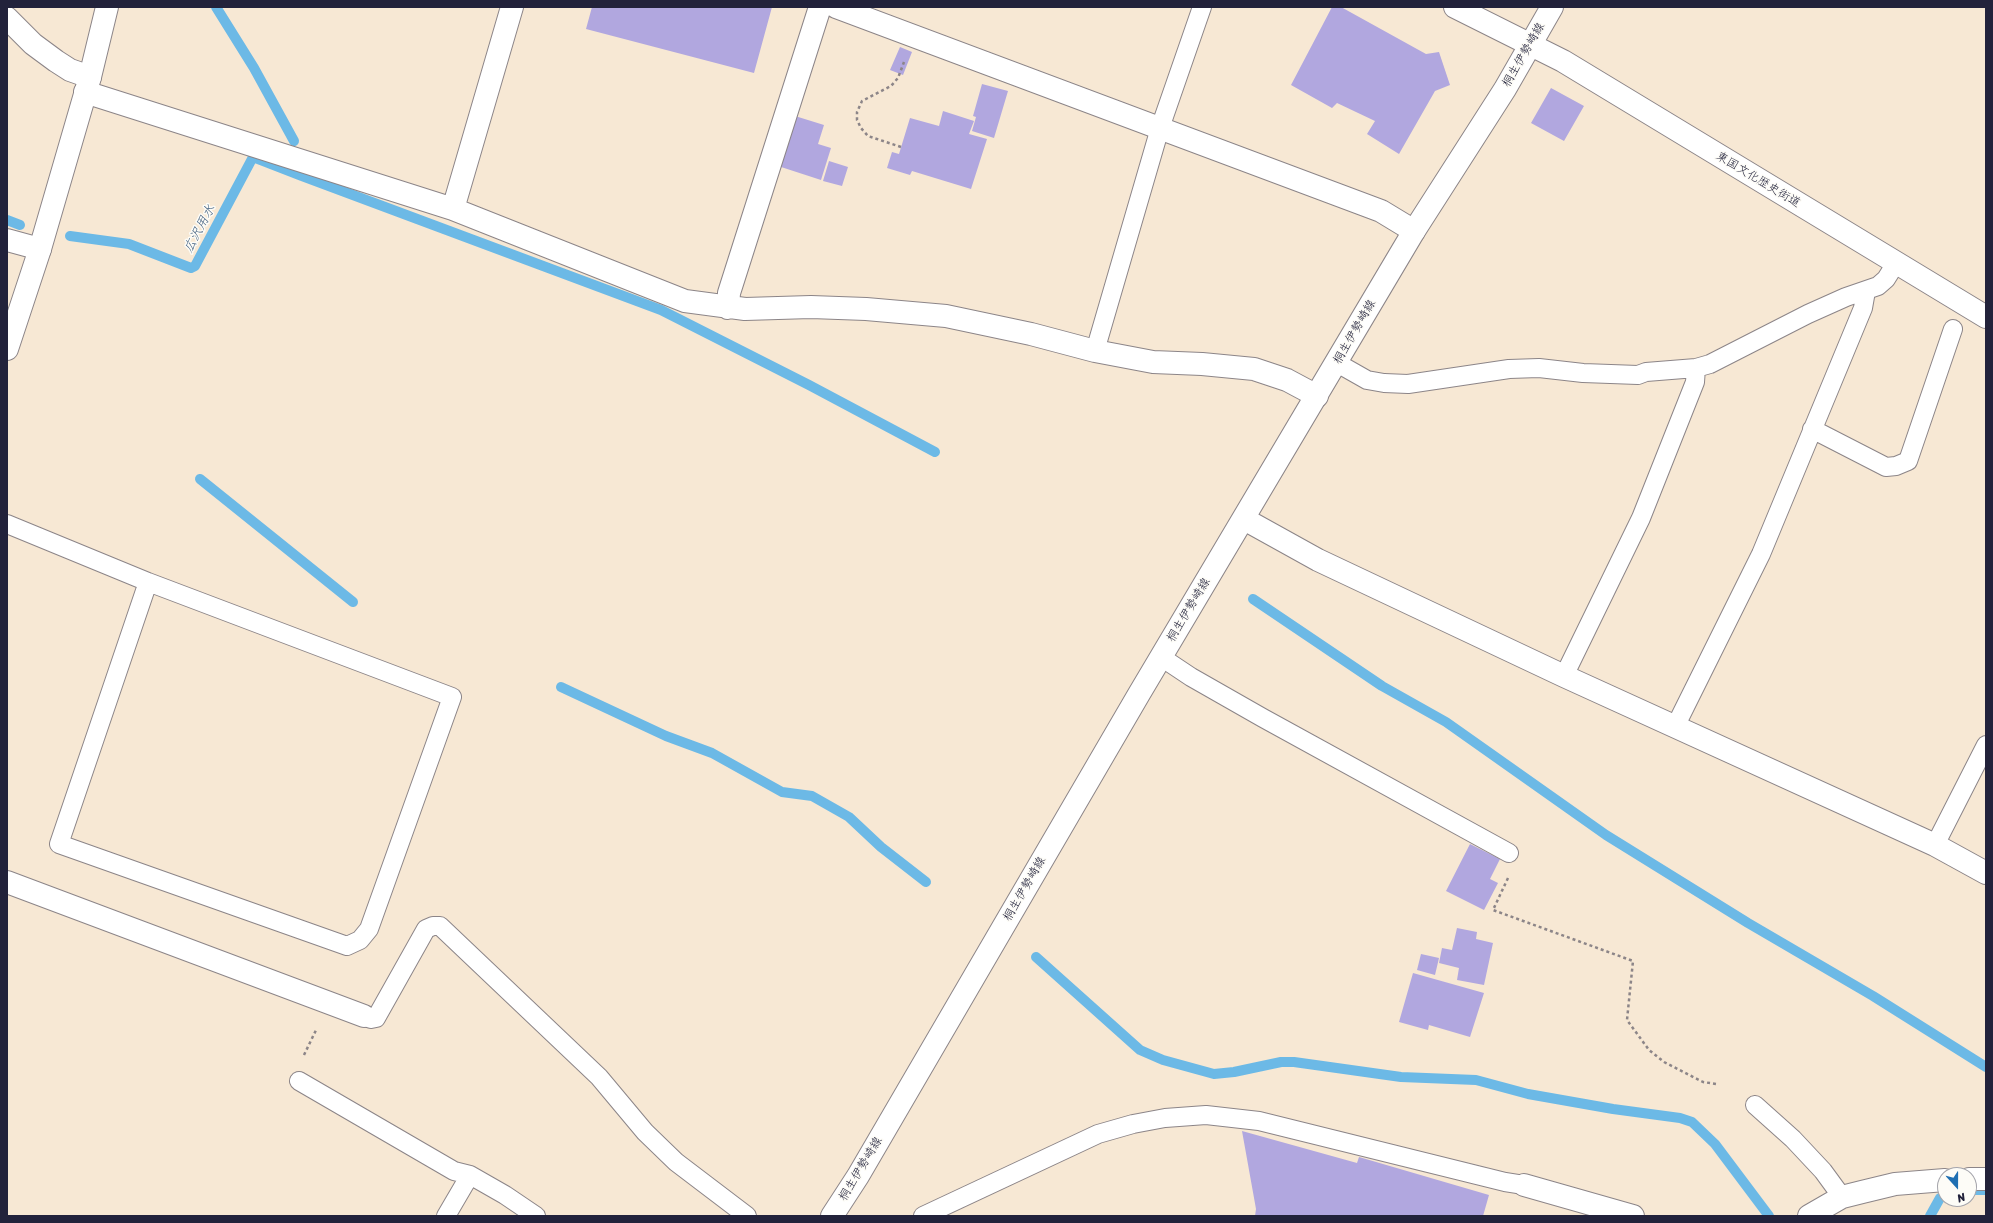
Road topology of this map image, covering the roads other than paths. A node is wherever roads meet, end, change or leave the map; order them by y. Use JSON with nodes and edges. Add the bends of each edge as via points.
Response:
{"nodes":[{"id":1,"x":107,"y":7,"type":"edge"},
{"id":2,"x":512,"y":7,"type":"edge"},
{"id":3,"x":820,"y":7,"type":"edge"},
{"id":4,"x":836,"y":7,"type":"edge"},
{"id":5,"x":1202,"y":7,"type":"edge"},
{"id":6,"x":1455,"y":7,"type":"edge"},
{"id":7,"x":1552,"y":7,"type":"edge"},
{"id":8,"x":7,"y":18,"type":"edge"},
{"id":9,"x":1530,"y":45,"type":"junction"},
{"id":10,"x":87,"y":84,"type":"junction"},
{"id":11,"x":1160,"y":128,"type":"junction"},
{"id":12,"x":453,"y":208,"type":"junction"},
{"id":13,"x":1414,"y":231,"type":"junction"},
{"id":14,"x":7,"y":240,"type":"edge"},
{"id":15,"x":40,"y":249,"type":"junction"},
{"id":16,"x":1896,"y":263,"type":"junction"},
{"id":17,"x":1866,"y":291,"type":"junction"},
{"id":18,"x":728,"y":308,"type":"junction"},
{"id":19,"x":1986,"y":317,"type":"edge"},
{"id":20,"x":1953,"y":329,"type":"dead end"},
{"id":21,"x":7,"y":349,"type":"edge"},
{"id":22,"x":1095,"y":351,"type":"junction"},
{"id":23,"x":1337,"y":363,"type":"junction"},
{"id":24,"x":1696,"y":368,"type":"junction"},
{"id":25,"x":1317,"y":396,"type":"junction"},
{"id":26,"x":1812,"y":429,"type":"junction"},
{"id":27,"x":1244,"y":520,"type":"junction"},
{"id":28,"x":7,"y":524,"type":"edge"},
{"id":29,"x":148,"y":582,"type":"junction"},
{"id":30,"x":1161,"y":657,"type":"junction"},
{"id":31,"x":1564,"y":676,"type":"junction"},
{"id":32,"x":1675,"y":727,"type":"junction"},
{"id":33,"x":1986,"y":745,"type":"edge"},
{"id":34,"x":1935,"y":845,"type":"junction"},
{"id":35,"x":1509,"y":853,"type":"road end"},
{"id":36,"x":1986,"y":873,"type":"edge"},
{"id":37,"x":7,"y":882,"type":"edge"},
{"id":38,"x":364,"y":1016,"type":"joint"},
{"id":39,"x":299,"y":1081,"type":"road end"},
{"id":40,"x":1755,"y":1105,"type":"dead end"},
{"id":41,"x":470,"y":1175,"type":"junction"},
{"id":42,"x":1937,"y":1181,"type":"edge"},
{"id":43,"x":1524,"y":1184,"type":"joint"},
{"id":44,"x":1842,"y":1197,"type":"junction"},
{"id":45,"x":834,"y":1215,"type":"edge"},
{"id":46,"x":446,"y":1216,"type":"edge"},
{"id":47,"x":536,"y":1216,"type":"edge"},
{"id":48,"x":747,"y":1216,"type":"edge"},
{"id":49,"x":922,"y":1216,"type":"edge"},
{"id":50,"x":1633,"y":1216,"type":"edge"},
{"id":51,"x":1810,"y":1216,"type":"edge"}],
"edges":[{"from":1,"to":10,"type":"main road"},
{"from":2,"to":12,"type":"main road"},
{"from":3,"to":18,"type":"main road","via":[[729,293]]},
{"from":4,"to":11,"type":"main road"},
{"from":5,"to":11,"type":"lane"},
{"from":6,"to":9,"type":"main road","name":"東国文化歴史街道"},
{"from":7,"to":9,"type":"main road","name":"桐生伊勢崎線"},
{"from":8,"to":10,"type":"main road","via":[[34,44]]},
{"from":9,"to":13,"type":"main road","name":"桐生伊勢崎線","via":[[1505,89]]},
{"from":9,"to":16,"type":"main road","name":"東国文化歴史街道","via":[[1563,61]]},
{"from":10,"to":12,"type":"main road"},
{"from":10,"to":15,"type":"main road"},
{"from":11,"to":13,"type":"main road","via":[[1381,211]]},
{"from":11,"to":22,"type":"lane"},
{"from":12,"to":18,"type":"main road","via":[[685,301]]},
{"from":13,"to":23,"type":"main road","name":"桐生伊勢崎線"},
{"from":14,"to":15,"type":"main road"},
{"from":15,"to":21,"type":"main road"},
{"from":16,"to":17,"type":"lane","via":[[1886,279]]},
{"from":16,"to":19,"type":"main road","name":"東国文化歴史街道"},
{"from":17,"to":24,"type":"lane","via":[[1808,314],[1710,364]]},
{"from":17,"to":26,"type":"lane","via":[[1863,308]]},
{"from":18,"to":22,"type":"main road","via":[[811,307],[946,316]]},
{"from":20,"to":26,"type":"lane","via":[[1908,461],[1886,467]]},
{"from":22,"to":25,"type":"main road","via":[[1153,362],[1254,369],[1287,380]]},
{"from":23,"to":24,"type":"lane","via":[[1367,380],[1408,384],[1509,369],[1539,368],[1638,375],[1646,372]]},
{"from":23,"to":25,"type":"main road","name":"桐生伊勢崎線"},
{"from":24,"to":31,"type":"lane","via":[[1695,382],[1641,518]]},
{"from":25,"to":27,"type":"main road","name":"桐生伊勢崎線"},
{"from":26,"to":32,"type":"lane","via":[[1761,554]]},
{"from":27,"to":30,"type":"main road","name":"桐生伊勢崎線"},
{"from":27,"to":31,"type":"main road","via":[[1318,560]]},
{"from":28,"to":29,"type":"lane"},
{"from":29,"to":29,"type":"lane","via":[[452,697],[369,929],[360,940],[347,946],[59,844]]},
{"from":30,"to":35,"type":"lane","via":[[1263,718]]},
{"from":30,"to":45,"type":"main road","name":"桐生伊勢崎線"},
{"from":31,"to":32,"type":"main road"},
{"from":32,"to":34,"type":"main road"},
{"from":33,"to":34,"type":"lane"},
{"from":34,"to":36,"type":"main road"},
{"from":37,"to":38,"type":"main road"},
{"from":38,"to":48,"type":"lane","via":[[376,1018],[426,929],[440,926],[599,1077],[645,1132],[676,1162]]},
{"from":39,"to":41,"type":"lane","via":[[454,1172]]},
{"from":40,"to":44,"type":"lane","via":[[1793,1139],[1823,1171]]},
{"from":41,"to":46,"type":"lane"},
{"from":41,"to":47,"type":"lane","via":[[506,1195]]},
{"from":42,"to":44,"type":"main road","via":[[1895,1184]]},
{"from":43,"to":49,"type":"lane","via":[[1505,1182],[1259,1121],[1206,1115],[1165,1118],[1098,1134]]},
{"from":43,"to":50,"type":"main road"},
{"from":44,"to":51,"type":"main road"}]}
